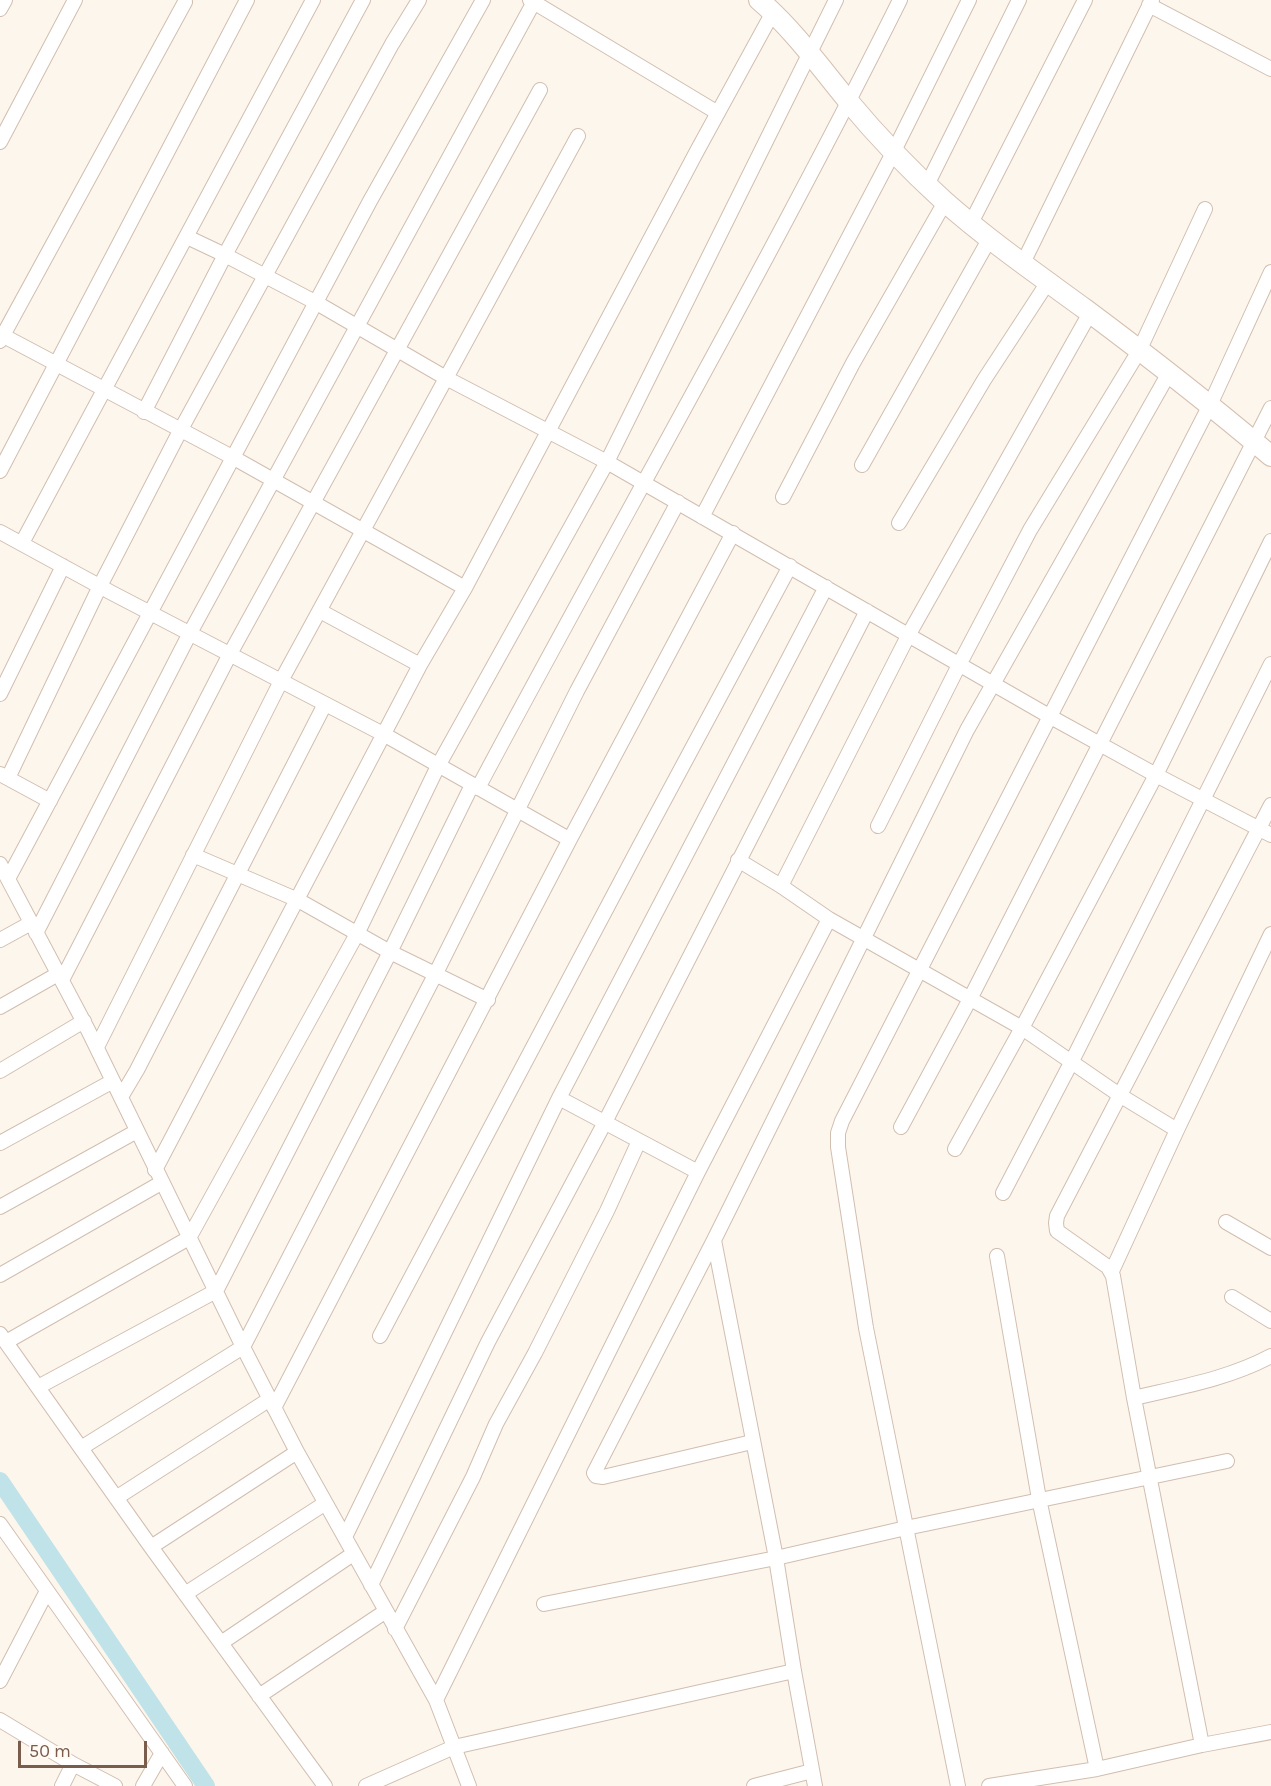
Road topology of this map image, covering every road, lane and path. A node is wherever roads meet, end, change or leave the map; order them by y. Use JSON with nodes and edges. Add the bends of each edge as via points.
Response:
{"nodes":[{"id":1,"x":5,"y":0,"type":"edge"},
{"id":2,"x":75,"y":0,"type":"edge"},
{"id":3,"x":247,"y":0,"type":"edge"},
{"id":4,"x":313,"y":0,"type":"edge"},
{"id":5,"x":363,"y":0,"type":"edge"},
{"id":6,"x":419,"y":0,"type":"edge"},
{"id":7,"x":483,"y":0,"type":"edge"},
{"id":8,"x":836,"y":0,"type":"edge"},
{"id":9,"x":900,"y":0,"type":"edge"},
{"id":10,"x":969,"y":0,"type":"edge"},
{"id":11,"x":1019,"y":0,"type":"edge"},
{"id":12,"x":1085,"y":0,"type":"edge"},
{"id":13,"x":533,"y":1,"type":"edge"},
{"id":14,"x":185,"y":2,"type":"dead end"},
{"id":15,"x":1150,"y":3,"type":"edge"},
{"id":16,"x":766,"y":6,"type":"edge"},
{"id":17,"x":0,"y":9,"type":"edge"},
{"id":18,"x":809,"y":52,"type":"junction"},
{"id":19,"x":1271,"y":69,"type":"edge"},
{"id":20,"x":540,"y":90,"type":"dead end"},
{"id":21,"x":849,"y":102,"type":"junction"},
{"id":22,"x":718,"y":113,"type":"junction"},
{"id":23,"x":578,"y":136,"type":"dead end"},
{"id":24,"x":0,"y":142,"type":"edge"},
{"id":25,"x":893,"y":153,"type":"junction"},
{"id":26,"x":927,"y":185,"type":"junction"},
{"id":27,"x":945,"y":202,"type":"junction"},
{"id":28,"x":1205,"y":209,"type":"dead end"},
{"id":29,"x":970,"y":223,"type":"junction"},
{"id":30,"x":187,"y":237,"type":"junction"},
{"id":31,"x":990,"y":238,"type":"junction"},
{"id":32,"x":225,"y":255,"type":"junction"},
{"id":33,"x":1023,"y":263,"type":"junction"},
{"id":34,"x":1271,"y":272,"type":"edge"},
{"id":35,"x":266,"y":276,"type":"junction"},
{"id":36,"x":1048,"y":282,"type":"junction"},
{"id":37,"x":315,"y":302,"type":"junction"},
{"id":38,"x":1090,"y":313,"type":"junction"},
{"id":39,"x":356,"y":328,"type":"junction"},
{"id":40,"x":1,"y":337,"type":"edge"},
{"id":41,"x":396,"y":351,"type":"junction"},
{"id":42,"x":1138,"y":351,"type":"junction"},
{"id":43,"x":57,"y":363,"type":"junction"},
{"id":44,"x":1169,"y":374,"type":"junction"},
{"id":45,"x":446,"y":378,"type":"junction"},
{"id":46,"x":104,"y":390,"type":"junction"},
{"id":47,"x":1210,"y":405,"type":"junction"},
{"id":48,"x":1271,"y":408,"type":"edge"},
{"id":49,"x":144,"y":412,"type":"junction"},
{"id":50,"x":180,"y":430,"type":"junction"},
{"id":51,"x":548,"y":431,"type":"junction"},
{"id":52,"x":1255,"y":442,"type":"junction"},
{"id":53,"x":1271,"y":456,"type":"edge"},
{"id":54,"x":234,"y":458,"type":"junction"},
{"id":55,"x":607,"y":462,"type":"junction"},
{"id":56,"x":862,"y":465,"type":"dead end"},
{"id":57,"x":0,"y":471,"type":"edge"},
{"id":58,"x":273,"y":480,"type":"junction"},
{"id":59,"x":643,"y":482,"type":"junction"},
{"id":60,"x":783,"y":497,"type":"dead end"},
{"id":61,"x":312,"y":501,"type":"junction"},
{"id":62,"x":678,"y":502,"type":"junction"},
{"id":63,"x":702,"y":517,"type":"junction"},
{"id":64,"x":899,"y":523,"type":"dead end"},
{"id":65,"x":363,"y":531,"type":"junction"},
{"id":66,"x":0,"y":532,"type":"edge"},
{"id":67,"x":733,"y":533,"type":"junction"},
{"id":68,"x":1271,"y":541,"type":"edge"},
{"id":69,"x":22,"y":543,"type":"junction"},
{"id":70,"x":63,"y":566,"type":"junction"},
{"id":71,"x":790,"y":566,"type":"junction"},
{"id":72,"x":100,"y":586,"type":"junction"},
{"id":73,"x":826,"y":587,"type":"junction"},
{"id":74,"x":465,"y":588,"type":"junction"},
{"id":75,"x":320,"y":611,"type":"junction"},
{"id":76,"x":867,"y":611,"type":"junction"},
{"id":77,"x":151,"y":612,"type":"junction"},
{"id":78,"x":190,"y":633,"type":"junction"},
{"id":79,"x":909,"y":634,"type":"junction"},
{"id":80,"x":230,"y":654,"type":"junction"},
{"id":81,"x":1271,"y":664,"type":"edge"},
{"id":82,"x":420,"y":665,"type":"junction"},
{"id":83,"x":959,"y":665,"type":"junction"},
{"id":84,"x":281,"y":681,"type":"junction"},
{"id":85,"x":993,"y":683,"type":"junction"},
{"id":86,"x":0,"y":694,"type":"edge"},
{"id":87,"x":325,"y":704,"type":"junction"},
{"id":88,"x":1049,"y":716,"type":"junction"},
{"id":89,"x":385,"y":735,"type":"junction"},
{"id":90,"x":1098,"y":743,"type":"junction"},
{"id":91,"x":438,"y":766,"type":"junction"},
{"id":92,"x":1156,"y":775,"type":"junction"},
{"id":93,"x":4,"y":776,"type":"edge"},
{"id":94,"x":475,"y":786,"type":"junction"},
{"id":95,"x":1204,"y":799,"type":"junction"},
{"id":96,"x":50,"y":801,"type":"junction"},
{"id":97,"x":1271,"y":805,"type":"edge"},
{"id":98,"x":519,"y":810,"type":"junction"},
{"id":99,"x":878,"y":826,"type":"dead end"},
{"id":100,"x":1265,"y":832,"type":"edge"},
{"id":101,"x":569,"y":841,"type":"junction"},
{"id":102,"x":193,"y":855,"type":"junction"},
{"id":103,"x":738,"y":860,"type":"junction"},
{"id":104,"x":0,"y":864,"type":"edge"},
{"id":105,"x":237,"y":874,"type":"junction"},
{"id":106,"x":8,"y":879,"type":"junction"},
{"id":107,"x":781,"y":886,"type":"junction"},
{"id":108,"x":298,"y":900,"type":"junction"},
{"id":109,"x":828,"y":919,"type":"junction"},
{"id":110,"x":34,"y":928,"type":"junction"},
{"id":111,"x":358,"y":932,"type":"junction"},
{"id":112,"x":1271,"y":934,"type":"edge"},
{"id":113,"x":864,"y":938,"type":"junction"},
{"id":114,"x":0,"y":940,"type":"edge"},
{"id":115,"x":390,"y":952,"type":"junction"},
{"id":116,"x":921,"y":970,"type":"junction"},
{"id":117,"x":435,"y":975,"type":"junction"},
{"id":118,"x":60,"y":977,"type":"junction"},
{"id":119,"x":970,"y":999,"type":"junction"},
{"id":120,"x":488,"y":1000,"type":"junction"},
{"id":121,"x":0,"y":1007,"type":"edge"},
{"id":122,"x":84,"y":1021,"type":"junction"},
{"id":123,"x":1022,"y":1028,"type":"junction"},
{"id":124,"x":97,"y":1047,"type":"junction"},
{"id":125,"x":1072,"y":1061,"type":"junction"},
{"id":126,"x":0,"y":1071,"type":"edge"},
{"id":127,"x":112,"y":1081,"type":"junction"},
{"id":128,"x":1121,"y":1096,"type":"junction"},
{"id":129,"x":121,"y":1097,"type":"junction"},
{"id":130,"x":559,"y":1098,"type":"junction"},
{"id":131,"x":604,"y":1124,"type":"junction"},
{"id":132,"x":901,"y":1127,"type":"dead end"},
{"id":133,"x":1177,"y":1130,"type":"junction"},
{"id":134,"x":137,"y":1131,"type":"junction"},
{"id":135,"x":639,"y":1141,"type":"junction"},
{"id":136,"x":0,"y":1143,"type":"edge"},
{"id":137,"x":955,"y":1149,"type":"dead end"},
{"id":138,"x":155,"y":1170,"type":"junction"},
{"id":139,"x":698,"y":1172,"type":"junction"},
{"id":140,"x":161,"y":1183,"type":"junction"},
{"id":141,"x":1002,"y":1193,"type":"dead end"},
{"id":142,"x":0,"y":1207,"type":"edge"},
{"id":143,"x":1226,"y":1222,"type":"dead end"},
{"id":144,"x":189,"y":1238,"type":"junction"},
{"id":145,"x":714,"y":1240,"type":"junction"},
{"id":146,"x":1271,"y":1248,"type":"edge"},
{"id":147,"x":997,"y":1256,"type":"dead end"},
{"id":148,"x":1112,"y":1271,"type":"junction"},
{"id":149,"x":0,"y":1275,"type":"edge"},
{"id":150,"x":216,"y":1291,"type":"junction"},
{"id":151,"x":1232,"y":1297,"type":"dead end"},
{"id":152,"x":1271,"y":1321,"type":"edge"},
{"id":153,"x":380,"y":1336,"type":"dead end"},
{"id":154,"x":3,"y":1338,"type":"edge"},
{"id":155,"x":243,"y":1347,"type":"junction"},
{"id":156,"x":1271,"y":1356,"type":"edge"},
{"id":157,"x":38,"y":1387,"type":"junction"},
{"id":158,"x":1134,"y":1398,"type":"junction"},
{"id":159,"x":272,"y":1403,"type":"junction"},
{"id":160,"x":752,"y":1442,"type":"junction"},
{"id":161,"x":81,"y":1448,"type":"junction"},
{"id":162,"x":297,"y":1452,"type":"junction"},
{"id":163,"x":1227,"y":1461,"type":"dead end"},
{"id":164,"x":1150,"y":1477,"type":"junction"},
{"id":165,"x":116,"y":1498,"type":"junction"},
{"id":166,"x":1039,"y":1499,"type":"junction"},
{"id":167,"x":324,"y":1503,"type":"junction"},
{"id":168,"x":906,"y":1528,"type":"junction"},
{"id":169,"x":2,"y":1534,"type":"edge"},
{"id":170,"x":345,"y":1538,"type":"junction"},
{"id":171,"x":151,"y":1547,"type":"junction"},
{"id":172,"x":353,"y":1554,"type":"junction"},
{"id":173,"x":776,"y":1558,"type":"junction"},
{"id":174,"x":371,"y":1585,"type":"junction"},
{"id":175,"x":47,"y":1591,"type":"junction"},
{"id":176,"x":185,"y":1594,"type":"junction"},
{"id":177,"x":544,"y":1604,"type":"dead end"},
{"id":178,"x":386,"y":1611,"type":"junction"},
{"id":179,"x":395,"y":1629,"type":"junction"},
{"id":180,"x":220,"y":1643,"type":"junction"},
{"id":181,"x":794,"y":1671,"type":"junction"},
{"id":182,"x":0,"y":1681,"type":"edge"},
{"id":183,"x":259,"y":1696,"type":"junction"},
{"id":184,"x":436,"y":1700,"type":"junction"},
{"id":185,"x":0,"y":1720,"type":"edge"},
{"id":186,"x":1271,"y":1732,"type":"edge"},
{"id":187,"x":1202,"y":1745,"type":"junction"},
{"id":188,"x":453,"y":1747,"type":"junction"},
{"id":189,"x":162,"y":1753,"type":"junction"},
{"id":190,"x":73,"y":1764,"type":"junction"},
{"id":191,"x":1096,"y":1769,"type":"junction"},
{"id":192,"x":812,"y":1771,"type":"junction"},
{"id":193,"x":62,"y":1786,"type":"edge"},
{"id":194,"x":115,"y":1786,"type":"edge"},
{"id":195,"x":143,"y":1786,"type":"edge"},
{"id":196,"x":185,"y":1786,"type":"edge"},
{"id":197,"x":325,"y":1786,"type":"edge"},
{"id":198,"x":366,"y":1786,"type":"edge"},
{"id":199,"x":469,"y":1786,"type":"edge"},
{"id":200,"x":757,"y":1786,"type":"edge"},
{"id":201,"x":815,"y":1786,"type":"edge"},
{"id":202,"x":958,"y":1786,"type":"edge"},
{"id":203,"x":989,"y":1786,"type":"edge"}],
"edges":[{"from":1,"to":17,"type":"street"},
{"from":2,"to":24,"type":"street"},
{"from":3,"to":43,"type":"street"},
{"from":4,"to":30,"type":"street"},
{"from":5,"to":32,"type":"street"},
{"from":6,"to":35,"type":"street"},
{"from":7,"to":37,"type":"street"},
{"from":8,"to":18,"type":"street"},
{"from":9,"to":21,"type":"street"},
{"from":10,"to":25,"type":"street"},
{"from":11,"to":26,"type":"street"},
{"from":12,"to":29,"type":"street"},
{"from":13,"to":22,"type":"street"},
{"from":13,"to":39,"type":"street"},
{"from":14,"to":40,"type":"street"},
{"from":15,"to":19,"type":"street"},
{"from":15,"to":33,"type":"street"},
{"from":16,"to":18,"type":"street"},
{"from":16,"to":22,"type":"street"},
{"from":18,"to":21,"type":"street"},
{"from":18,"to":55,"type":"street"},
{"from":20,"to":41,"type":"street"},
{"from":21,"to":25,"type":"street"},
{"from":21,"to":59,"type":"street"},
{"from":22,"to":51,"type":"street"},
{"from":23,"to":45,"type":"street"},
{"from":25,"to":26,"type":"street"},
{"from":25,"to":63,"type":"street"},
{"from":26,"to":27,"type":"street"},
{"from":27,"to":29,"type":"street"},
{"from":27,"to":60,"type":"street","via":[[853,363]]},
{"from":28,"to":42,"type":"street"},
{"from":29,"to":31,"type":"street"},
{"from":30,"to":32,"type":"street"},
{"from":30,"to":46,"type":"street"},
{"from":31,"to":33,"type":"street"},
{"from":31,"to":56,"type":"street"},
{"from":32,"to":35,"type":"street"},
{"from":32,"to":49,"type":"street"},
{"from":33,"to":36,"type":"street"},
{"from":34,"to":47,"type":"street"},
{"from":35,"to":37,"type":"street"},
{"from":35,"to":50,"type":"street"},
{"from":36,"to":38,"type":"street"},
{"from":36,"to":64,"type":"street"},
{"from":37,"to":39,"type":"street"},
{"from":37,"to":54,"type":"street"},
{"from":38,"to":42,"type":"street"},
{"from":38,"to":79,"type":"street"},
{"from":39,"to":41,"type":"street"},
{"from":39,"to":58,"type":"street"},
{"from":40,"to":43,"type":"street"},
{"from":41,"to":45,"type":"street"},
{"from":41,"to":61,"type":"street"},
{"from":42,"to":44,"type":"street"},
{"from":42,"to":83,"type":"street","via":[[1030,530]]},
{"from":43,"to":46,"type":"street"},
{"from":43,"to":57,"type":"street"},
{"from":44,"to":47,"type":"street"},
{"from":44,"to":85,"type":"street"},
{"from":45,"to":51,"type":"street"},
{"from":45,"to":65,"type":"street"},
{"from":46,"to":49,"type":"street"},
{"from":46,"to":69,"type":"street"},
{"from":47,"to":52,"type":"street"},
{"from":47,"to":88,"type":"street"},
{"from":48,"to":52,"type":"street"},
{"from":49,"to":50,"type":"street"},
{"from":50,"to":54,"type":"street"},
{"from":50,"to":72,"type":"street"},
{"from":51,"to":55,"type":"street"},
{"from":51,"to":74,"type":"street"},
{"from":52,"to":53,"type":"street"},
{"from":52,"to":90,"type":"street"},
{"from":54,"to":58,"type":"street"},
{"from":54,"to":77,"type":"street"},
{"from":55,"to":59,"type":"street"},
{"from":55,"to":91,"type":"street"},
{"from":58,"to":61,"type":"street"},
{"from":58,"to":78,"type":"street"},
{"from":59,"to":62,"type":"street"},
{"from":59,"to":94,"type":"street"},
{"from":61,"to":65,"type":"street"},
{"from":61,"to":80,"type":"street"},
{"from":62,"to":63,"type":"street"},
{"from":62,"to":98,"type":"street","via":[[577,691]]},
{"from":63,"to":67,"type":"street"},
{"from":65,"to":74,"type":"street"},
{"from":65,"to":75,"type":"street"},
{"from":66,"to":69,"type":"street"},
{"from":67,"to":71,"type":"street"},
{"from":67,"to":101,"type":"street"},
{"from":68,"to":92,"type":"street"},
{"from":69,"to":70,"type":"street"},
{"from":70,"to":72,"type":"street"},
{"from":70,"to":86,"type":"street"},
{"from":71,"to":73,"type":"street"},
{"from":71,"to":153,"type":"street"},
{"from":72,"to":77,"type":"street"},
{"from":72,"to":93,"type":"street"},
{"from":73,"to":76,"type":"street"},
{"from":73,"to":130,"type":"street"},
{"from":74,"to":82,"type":"street"},
{"from":75,"to":82,"type":"street"},
{"from":75,"to":84,"type":"street"},
{"from":76,"to":79,"type":"street"},
{"from":76,"to":103,"type":"street"},
{"from":77,"to":78,"type":"street"},
{"from":77,"to":96,"type":"street"},
{"from":78,"to":80,"type":"street"},
{"from":78,"to":110,"type":"street"},
{"from":79,"to":83,"type":"street"},
{"from":79,"to":107,"type":"street"},
{"from":80,"to":84,"type":"street"},
{"from":80,"to":118,"type":"street"},
{"from":81,"to":95,"type":"street"},
{"from":82,"to":89,"type":"street"},
{"from":83,"to":85,"type":"street"},
{"from":83,"to":99,"type":"street"},
{"from":84,"to":87,"type":"street"},
{"from":84,"to":102,"type":"street"},
{"from":85,"to":88,"type":"street"},
{"from":85,"to":113,"type":"street"},
{"from":87,"to":89,"type":"street"},
{"from":87,"to":105,"type":"street"},
{"from":88,"to":90,"type":"street"},
{"from":88,"to":116,"type":"street"},
{"from":89,"to":91,"type":"street"},
{"from":89,"to":108,"type":"street"},
{"from":90,"to":92,"type":"street"},
{"from":90,"to":119,"type":"street"},
{"from":91,"to":94,"type":"street"},
{"from":91,"to":111,"type":"street"},
{"from":92,"to":95,"type":"street"},
{"from":92,"to":123,"type":"street"},
{"from":93,"to":96,"type":"street"},
{"from":94,"to":98,"type":"street"},
{"from":94,"to":115,"type":"street"},
{"from":95,"to":100,"type":"street"},
{"from":95,"to":125,"type":"street"},
{"from":96,"to":106,"type":"street"},
{"from":97,"to":100,"type":"street"},
{"from":98,"to":101,"type":"street"},
{"from":98,"to":117,"type":"street"},
{"from":100,"to":128,"type":"street"},
{"from":101,"to":120,"type":"street"},
{"from":102,"to":105,"type":"street"},
{"from":102,"to":124,"type":"street"},
{"from":103,"to":107,"type":"street"},
{"from":103,"to":131,"type":"street"},
{"from":104,"to":106,"type":"street"},
{"from":105,"to":108,"type":"street"},
{"from":105,"to":129,"type":"street"},
{"from":106,"to":110,"type":"street"},
{"from":107,"to":109,"type":"street"},
{"from":108,"to":111,"type":"street"},
{"from":108,"to":138,"type":"street"},
{"from":109,"to":113,"type":"street"},
{"from":109,"to":139,"type":"street"},
{"from":110,"to":114,"type":"street"},
{"from":110,"to":118,"type":"street"},
{"from":111,"to":115,"type":"street"},
{"from":111,"to":144,"type":"street"},
{"from":112,"to":133,"type":"street"},
{"from":113,"to":116,"type":"street"},
{"from":113,"to":145,"type":"street"},
{"from":115,"to":117,"type":"street"},
{"from":115,"to":150,"type":"street"},
{"from":116,"to":119,"type":"street"},
{"from":116,"to":168,"type":"street","via":[[838,1133],[866,1328]]},
{"from":117,"to":120,"type":"street"},
{"from":117,"to":155,"type":"street"},
{"from":118,"to":121,"type":"street"},
{"from":118,"to":122,"type":"street"},
{"from":119,"to":123,"type":"street"},
{"from":119,"to":132,"type":"street"},
{"from":120,"to":159,"type":"street"},
{"from":122,"to":124,"type":"street"},
{"from":122,"to":126,"type":"street"},
{"from":123,"to":125,"type":"street"},
{"from":123,"to":137,"type":"street"},
{"from":124,"to":127,"type":"street"},
{"from":125,"to":128,"type":"street"},
{"from":125,"to":141,"type":"street"},
{"from":127,"to":129,"type":"street"},
{"from":127,"to":136,"type":"street"},
{"from":128,"to":133,"type":"street"},
{"from":128,"to":148,"type":"street","via":[[1056,1223],[1057,1231]]},
{"from":129,"to":134,"type":"street"},
{"from":130,"to":131,"type":"street"},
{"from":130,"to":170,"type":"street"},
{"from":131,"to":135,"type":"street"},
{"from":131,"to":174,"type":"street","via":[[488,1342]]},
{"from":133,"to":148,"type":"street"},
{"from":134,"to":138,"type":"street"},
{"from":134,"to":142,"type":"street"},
{"from":135,"to":139,"type":"street"},
{"from":135,"to":179,"type":"street"},
{"from":138,"to":140,"type":"street"},
{"from":139,"to":184,"type":"street"},
{"from":140,"to":144,"type":"street"},
{"from":140,"to":149,"type":"street"},
{"from":143,"to":146,"type":"street"},
{"from":144,"to":150,"type":"street"},
{"from":144,"to":154,"type":"street"},
{"from":145,"to":160,"type":"street"},
{"from":145,"to":160,"type":"street","via":[[594,1473],[603,1477]]},
{"from":147,"to":166,"type":"street"},
{"from":148,"to":158,"type":"street"},
{"from":150,"to":155,"type":"street"},
{"from":150,"to":157,"type":"street"},
{"from":151,"to":152,"type":"street"},
{"from":154,"to":157,"type":"street"},
{"from":155,"to":159,"type":"street"},
{"from":155,"to":161,"type":"street"},
{"from":156,"to":158,"type":"street","via":[[1222,1377]]},
{"from":157,"to":161,"type":"street"},
{"from":158,"to":164,"type":"street"},
{"from":159,"to":162,"type":"street"},
{"from":159,"to":165,"type":"street"},
{"from":160,"to":173,"type":"street"},
{"from":161,"to":165,"type":"street"},
{"from":162,"to":167,"type":"street"},
{"from":162,"to":171,"type":"street"},
{"from":163,"to":164,"type":"street"},
{"from":164,"to":166,"type":"street"},
{"from":164,"to":187,"type":"street"},
{"from":165,"to":171,"type":"street"},
{"from":166,"to":168,"type":"street"},
{"from":166,"to":191,"type":"street"},
{"from":167,"to":170,"type":"street"},
{"from":167,"to":176,"type":"street"},
{"from":168,"to":173,"type":"street"},
{"from":168,"to":202,"type":"street"},
{"from":169,"to":175,"type":"street"},
{"from":170,"to":172,"type":"street"},
{"from":171,"to":176,"type":"street"},
{"from":172,"to":174,"type":"street"},
{"from":172,"to":180,"type":"street"},
{"from":173,"to":177,"type":"street"},
{"from":173,"to":181,"type":"street"},
{"from":174,"to":178,"type":"street"},
{"from":175,"to":182,"type":"street"},
{"from":175,"to":189,"type":"street"},
{"from":176,"to":180,"type":"street"},
{"from":178,"to":179,"type":"street"},
{"from":178,"to":183,"type":"street"},
{"from":179,"to":184,"type":"street"},
{"from":180,"to":183,"type":"street"},
{"from":181,"to":188,"type":"street"},
{"from":181,"to":192,"type":"street"},
{"from":183,"to":197,"type":"street"},
{"from":184,"to":188,"type":"street"},
{"from":185,"to":190,"type":"street"},
{"from":186,"to":187,"type":"street"},
{"from":187,"to":191,"type":"street"},
{"from":188,"to":198,"type":"street"},
{"from":188,"to":199,"type":"street"},
{"from":189,"to":195,"type":"street"},
{"from":189,"to":196,"type":"street"},
{"from":190,"to":193,"type":"street"},
{"from":190,"to":194,"type":"street"},
{"from":191,"to":203,"type":"street"},
{"from":192,"to":200,"type":"street"},
{"from":192,"to":201,"type":"street"}]}
